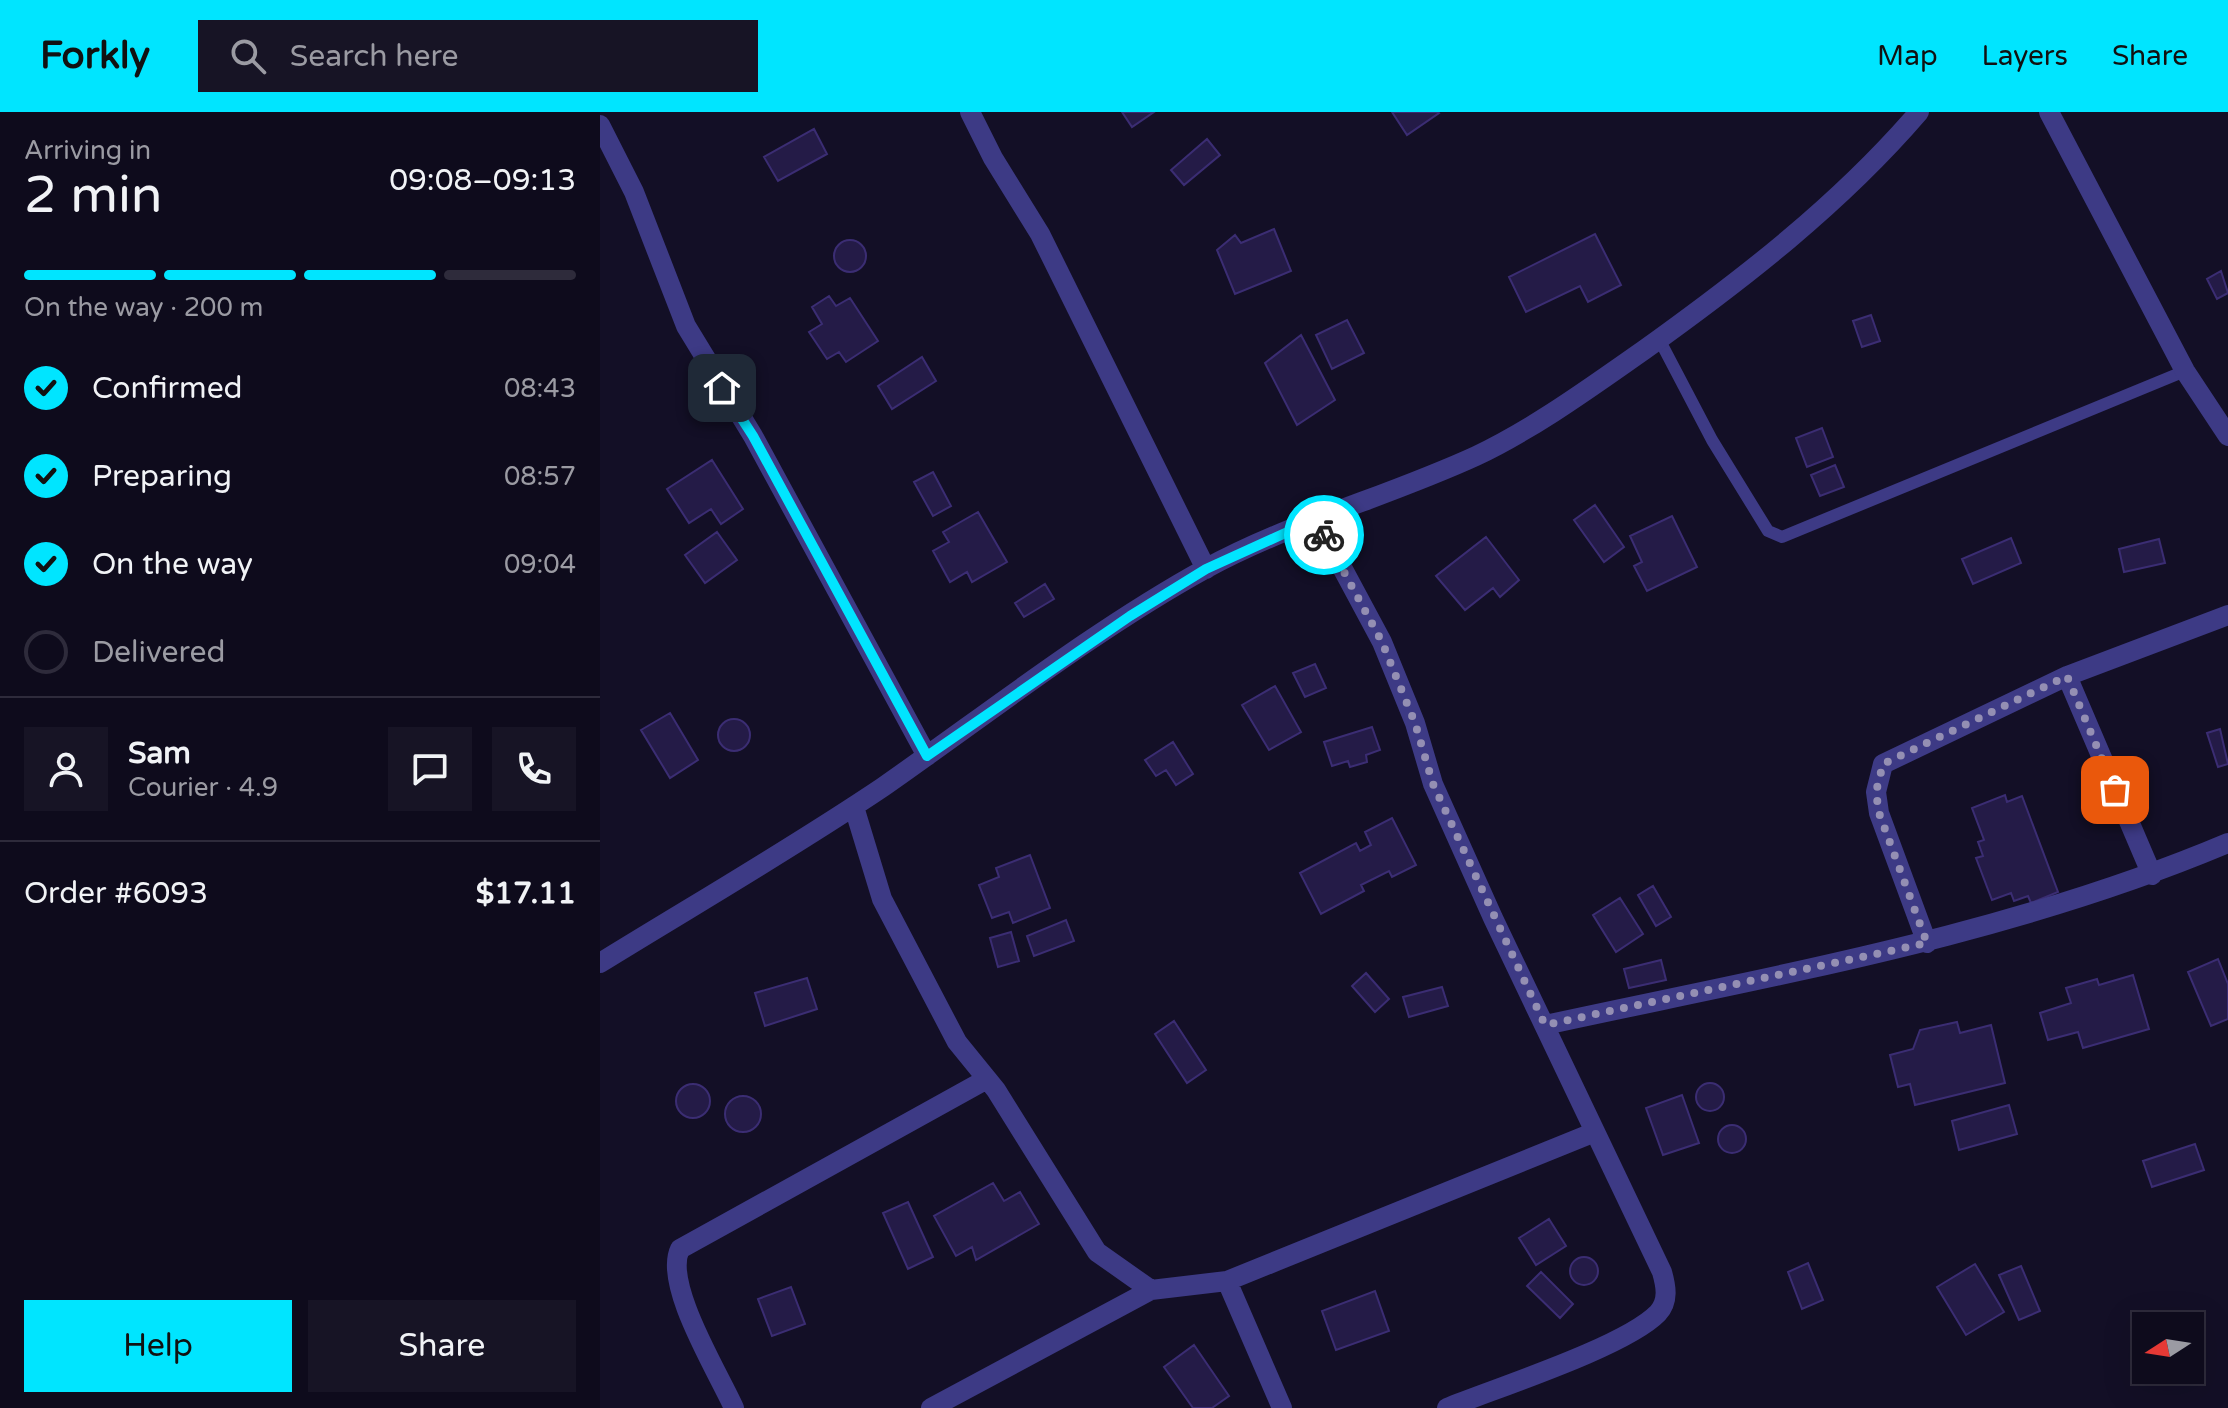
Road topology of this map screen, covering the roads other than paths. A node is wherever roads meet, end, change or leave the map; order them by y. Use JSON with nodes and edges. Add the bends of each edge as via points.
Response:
{"nodes":[{"id":1,"x":970,"y":112,"type":"edge"},
{"id":2,"x":1919,"y":112,"type":"edge"},
{"id":3,"x":2049,"y":112,"type":"edge"},
{"id":4,"x":600,"y":125,"type":"edge"},
{"id":5,"x":1659,"y":339,"type":"junction"},
{"id":6,"x":2185,"y":371,"type":"junction"},
{"id":7,"x":2228,"y":436,"type":"edge"},
{"id":8,"x":1316,"y":519,"type":"junction"},
{"id":9,"x":1206,"y":569,"type":"junction"},
{"id":10,"x":2228,"y":615,"type":"edge"},
{"id":11,"x":2067,"y":676,"type":"junction"},
{"id":12,"x":927,"y":756,"type":"junction"},
{"id":13,"x":854,"y":807,"type":"junction"},
{"id":14,"x":2228,"y":843,"type":"edge"},
{"id":15,"x":2152,"y":875,"type":"junction"},
{"id":16,"x":1927,"y":943,"type":"junction"},
{"id":17,"x":600,"y":963,"type":"edge"},
{"id":18,"x":1545,"y":1025,"type":"junction"},
{"id":19,"x":987,"y":1079,"type":"junction"},
{"id":20,"x":1595,"y":1132,"type":"junction"},
{"id":21,"x":1227,"y":1281,"type":"junction"},
{"id":22,"x":1151,"y":1290,"type":"junction"},
{"id":23,"x":1494,"y":1400,"type":"edge"},
{"id":24,"x":734,"y":1408,"type":"edge"},
{"id":25,"x":931,"y":1408,"type":"edge"},
{"id":26,"x":1282,"y":1408,"type":"edge"},
{"id":27,"x":1447,"y":1408,"type":"edge"}],
"edges":[{"from":1,"to":9,"type":"street","via":[[1040,234]]},
{"from":2,"to":5,"type":"street","via":[[1881,156],[1780,250]]},
{"from":3,"to":6,"type":"street"},
{"from":4,"to":12,"type":"street","via":[[634,192],[686,326],[753,436]]},
{"from":5,"to":6,"type":"lane","via":[[1768,531],[1782,537]]},
{"from":5,"to":8,"type":"street","via":[[1480,454]]},
{"from":6,"to":7,"type":"street"},
{"from":8,"to":9,"type":"street"},
{"from":8,"to":18,"type":"street","via":[[1382,642],[1433,784]]},
{"from":9,"to":12,"type":"street"},
{"from":10,"to":11,"type":"street"},
{"from":11,"to":15,"type":"street"},
{"from":11,"to":16,"type":"street","via":[[1883,764],[1876,792],[1879,813]]},
{"from":12,"to":13,"type":"street"},
{"from":13,"to":17,"type":"street"},
{"from":13,"to":19,"type":"street","via":[[882,899],[957,1042]]},
{"from":14,"to":15,"type":"street"},
{"from":15,"to":16,"type":"street"},
{"from":16,"to":18,"type":"street"},
{"from":18,"to":20,"type":"street"},
{"from":19,"to":22,"type":"street","via":[[1097,1252]]},
{"from":19,"to":24,"type":"street","via":[[680,1249],[675,1259],[677,1285]]},
{"from":20,"to":21,"type":"street"},
{"from":20,"to":23,"type":"street","via":[[1662,1272],[1664,1303],[1645,1323]]},
{"from":21,"to":22,"type":"street"},
{"from":21,"to":26,"type":"street"},
{"from":22,"to":25,"type":"street"},
{"from":23,"to":27,"type":"street"}]}
